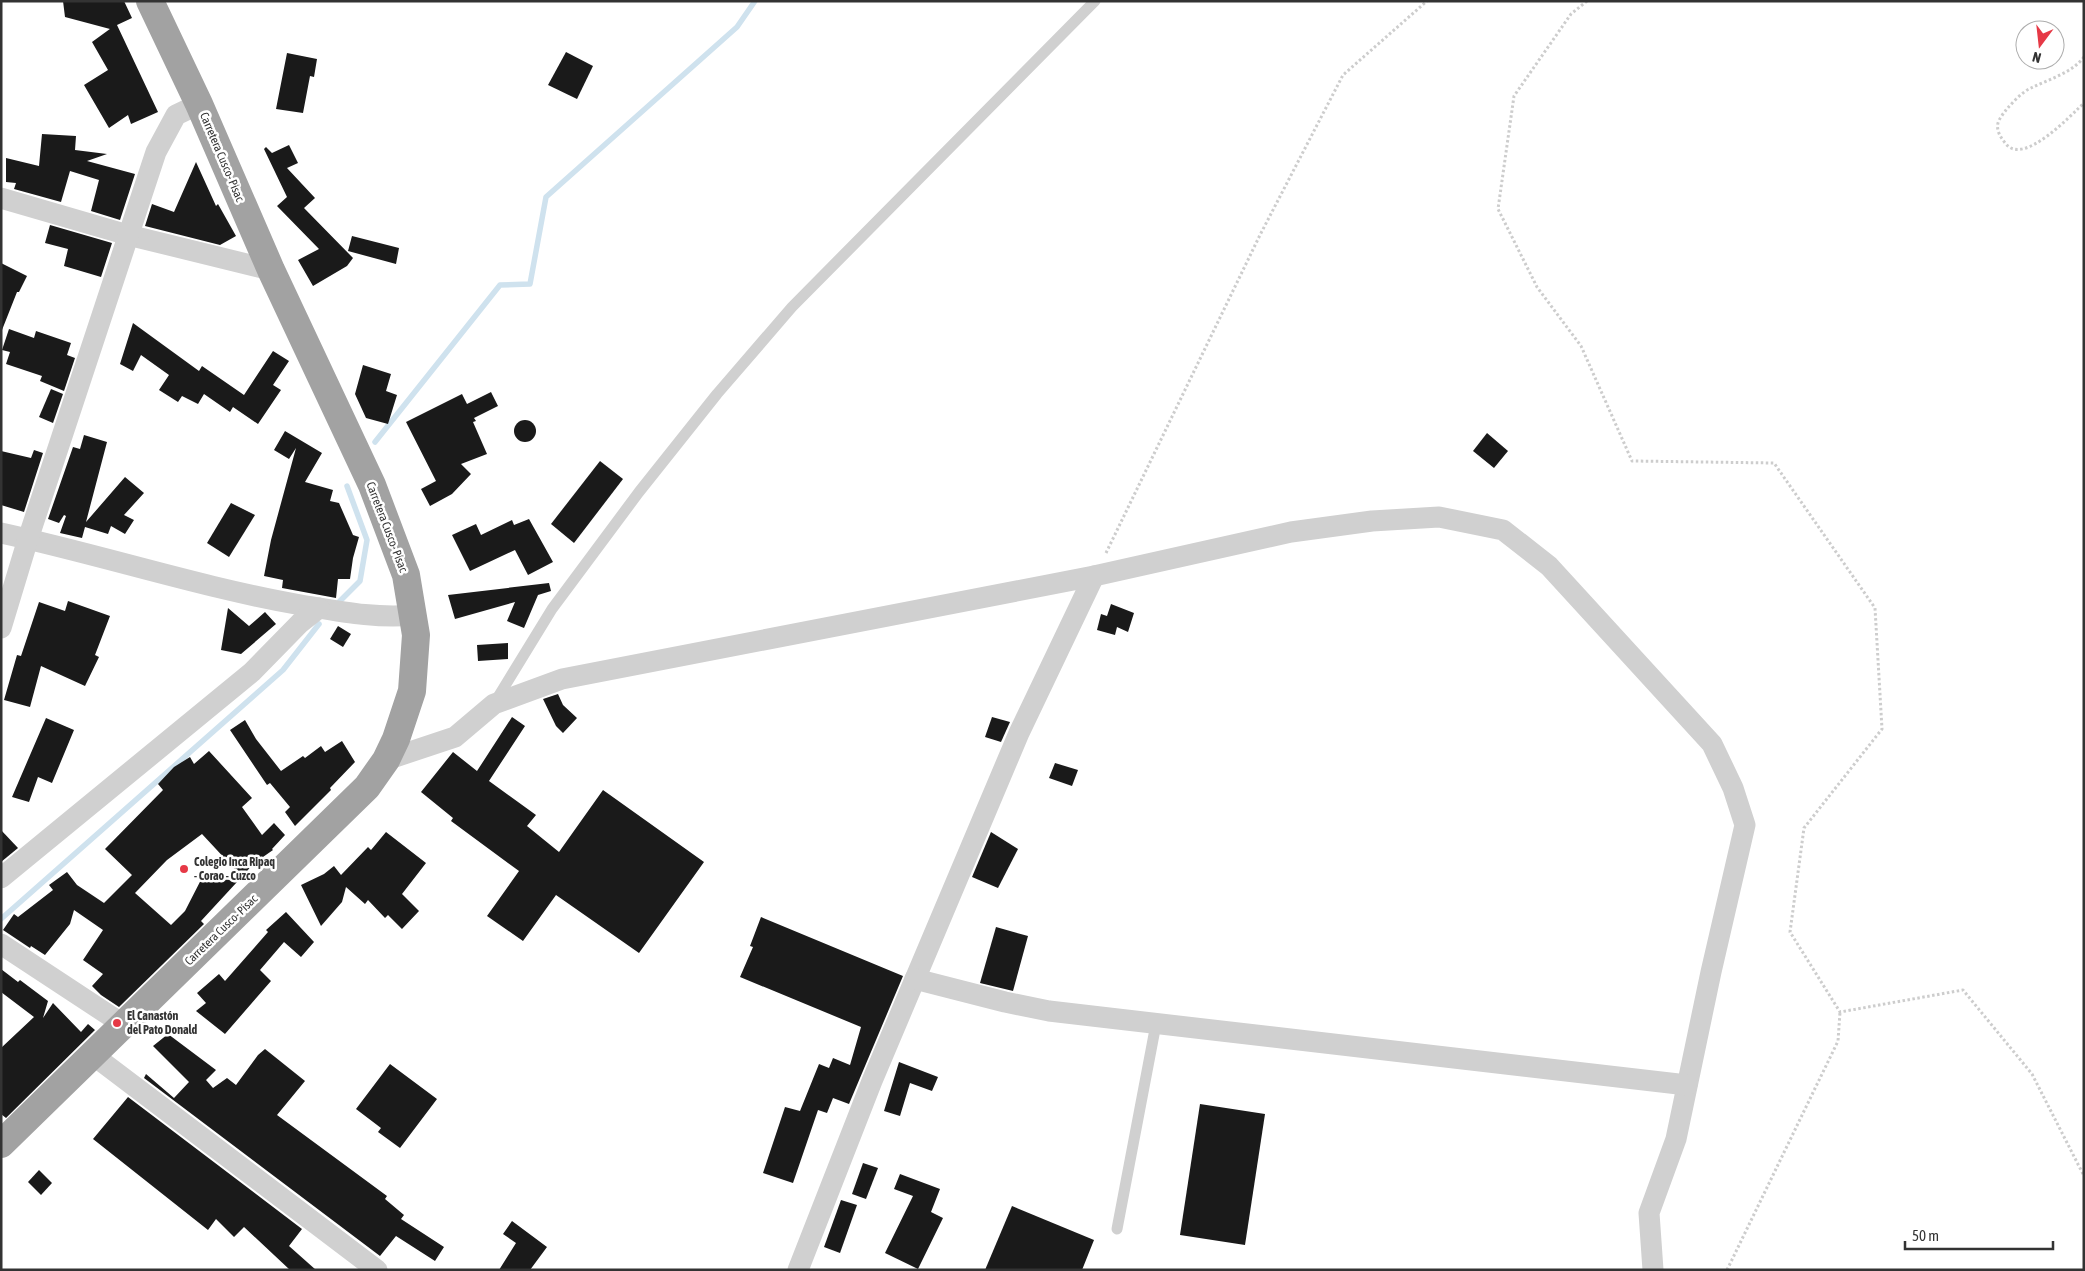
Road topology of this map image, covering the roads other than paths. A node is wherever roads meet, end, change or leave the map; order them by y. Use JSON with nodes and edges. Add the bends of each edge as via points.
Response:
{"nodes":[{"id":1,"x":1095,"y":1,"type":"edge"},
{"id":2,"x":156,"y":3,"type":"edge"},
{"id":3,"x":199,"y":104,"type":"junction"},
{"id":4,"x":1,"y":198,"type":"edge"},
{"id":5,"x":128,"y":235,"type":"junction"},
{"id":6,"x":271,"y":270,"type":"junction"},
{"id":7,"x":1,"y":532,"type":"edge"},
{"id":8,"x":28,"y":538,"type":"junction"},
{"id":9,"x":1094,"y":576,"type":"junction"},
{"id":10,"x":319,"y":608,"type":"junction"},
{"id":11,"x":414,"y":615,"type":"junction"},
{"id":12,"x":1,"y":628,"type":"edge"},
{"id":13,"x":494,"y":704,"type":"junction"},
{"id":14,"x":386,"y":760,"type":"junction"},
{"id":15,"x":1,"y":878,"type":"edge"},
{"id":16,"x":1,"y":944,"type":"edge"},
{"id":17,"x":915,"y":979,"type":"junction"},
{"id":18,"x":1156,"y":1024,"type":"junction"},
{"id":19,"x":124,"y":1025,"type":"junction"},
{"id":20,"x":93,"y":1054,"type":"junction"},
{"id":21,"x":1687,"y":1085,"type":"junction"},
{"id":22,"x":1,"y":1144,"type":"edge"},
{"id":23,"x":1117,"y":1229,"type":"dead end"},
{"id":24,"x":377,"y":1270,"type":"edge"},
{"id":25,"x":798,"y":1270,"type":"edge"},
{"id":26,"x":1653,"y":1270,"type":"edge"}],
"edges":[{"from":1,"to":13,"type":"lane","via":[[792,308],[717,394],[552,609]]},
{"from":2,"to":3,"type":"highway","name":"Carretera Cusco- Pisac"},
{"from":3,"to":5,"type":"street","via":[[176,115],[156,152]]},
{"from":3,"to":6,"type":"highway","name":"Carretera Cusco- Pisac"},
{"from":4,"to":5,"type":"street"},
{"from":5,"to":6,"type":"street"},
{"from":5,"to":8,"type":"street"},
{"from":6,"to":11,"type":"highway","name":"Carretera Cusco- Pisac","via":[[372,486],[406,575]]},
{"from":7,"to":8,"type":"street"},
{"from":8,"to":10,"type":"street","via":[[243,594]]},
{"from":8,"to":12,"type":"street"},
{"from":9,"to":13,"type":"street","via":[[562,679]]},
{"from":9,"to":17,"type":"street","via":[[1019,733]]},
{"from":9,"to":21,"type":"street","via":[[1292,532],[1372,521],[1439,517],[1503,530],[1549,566],[1712,744],[1733,788],[1745,825]]},
{"from":10,"to":11,"type":"street","via":[[392,618]]},
{"from":10,"to":15,"type":"street","via":[[252,672]]},
{"from":11,"to":14,"type":"highway","name":"Carretera Cusco- Pisac","via":[[416,644],[412,691]]},
{"from":13,"to":14,"type":"street","via":[[455,737]]},
{"from":14,"to":19,"type":"highway","name":"Carretera Cusco- Pisac","via":[[366,787]]},
{"from":16,"to":19,"type":"street"},
{"from":17,"to":18,"type":"street","via":[[1049,1011]]},
{"from":17,"to":25,"type":"street"},
{"from":18,"to":21,"type":"street"},
{"from":18,"to":23,"type":"lane"},
{"from":19,"to":20,"type":"highway","name":"Carretera Cusco- Pisac"},
{"from":20,"to":22,"type":"highway","name":"Carretera Cusco- Pisac"},
{"from":20,"to":24,"type":"street"},
{"from":21,"to":26,"type":"street","via":[[1676,1139],[1649,1213]]}]}
